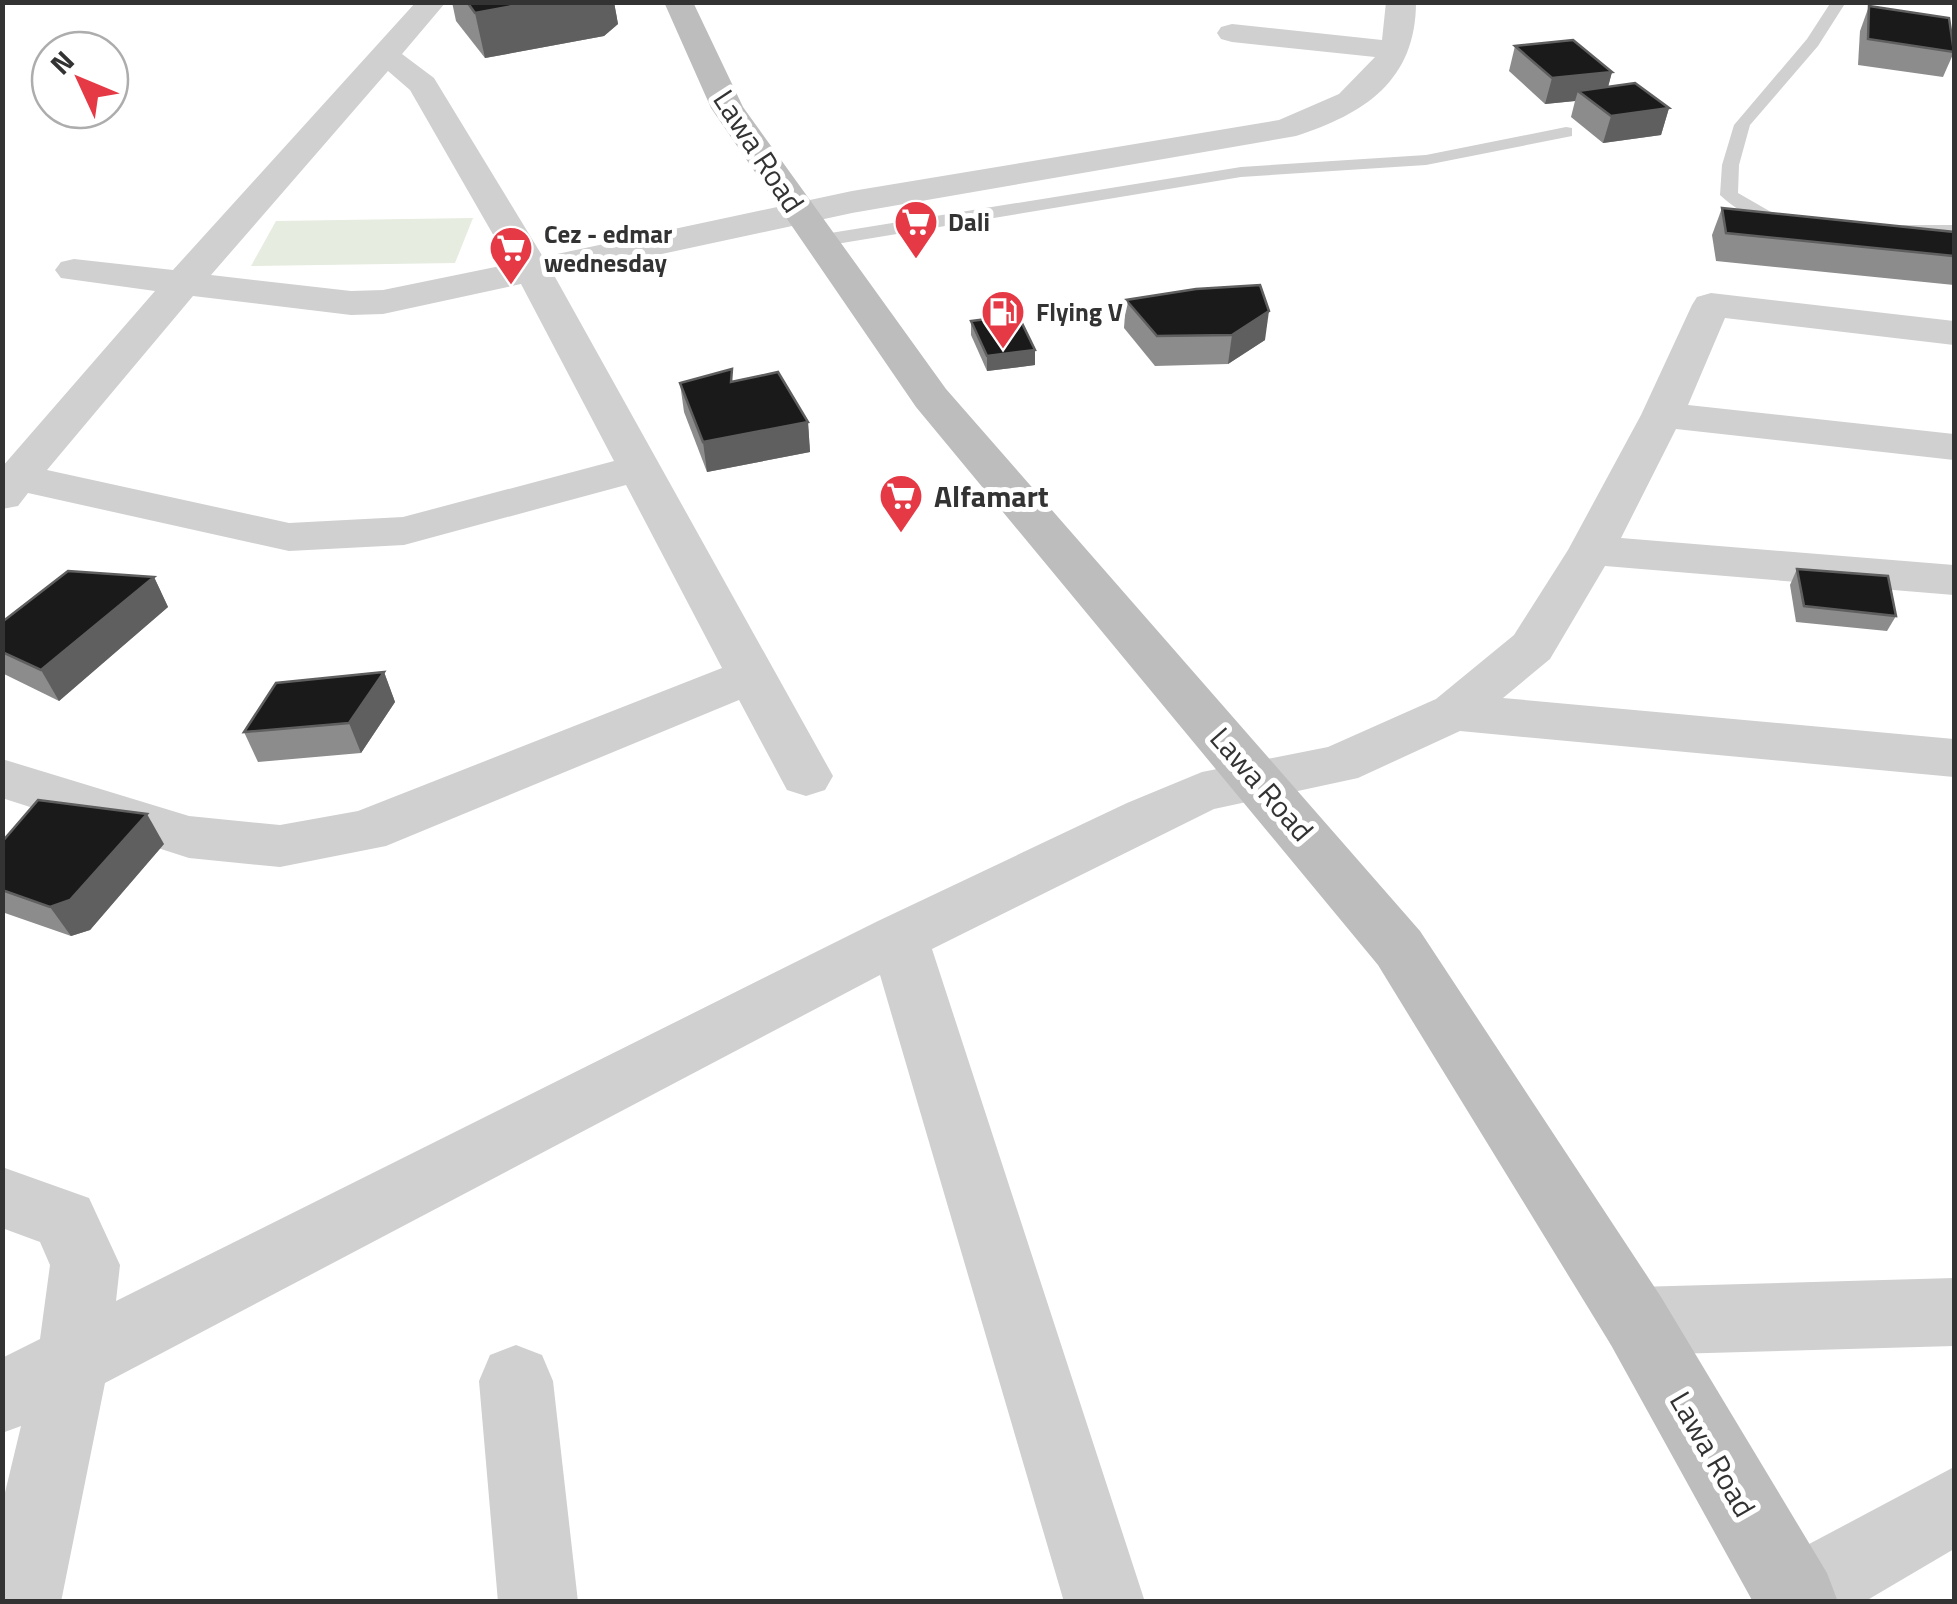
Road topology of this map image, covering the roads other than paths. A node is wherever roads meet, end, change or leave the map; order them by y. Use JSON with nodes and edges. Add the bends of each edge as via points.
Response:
{"nodes":[{"id":1,"x":432,"y":2,"type":"edge"},
{"id":2,"x":678,"y":2,"type":"edge"},
{"id":3,"x":1400,"y":2,"type":"edge"},
{"id":4,"x":1839,"y":2,"type":"edge"},
{"id":5,"x":1391,"y":50,"type":"junction"},
{"id":6,"x":384,"y":57,"type":"junction"},
{"id":7,"x":1274,"y":69,"type":"dead end"},
{"id":8,"x":1301,"y":92,"type":"dead end"},
{"id":9,"x":1329,"y":116,"type":"junction"},
{"id":10,"x":1566,"y":132,"type":"dead end"},
{"id":11,"x":1811,"y":224,"type":"edge"},
{"id":12,"x":809,"y":228,"type":"junction"},
{"id":13,"x":1885,"y":230,"type":"edge"},
{"id":14,"x":1954,"y":230,"type":"edge"},
{"id":15,"x":532,"y":269,"type":"junction"},
{"id":16,"x":74,"y":270,"type":"dead end"},
{"id":17,"x":182,"y":284,"type":"junction"},
{"id":18,"x":1954,"y":333,"type":"edge"},
{"id":19,"x":1662,"y":415,"type":"junction"},
{"id":20,"x":1954,"y":447,"type":"edge"},
{"id":21,"x":639,"y":468,"type":"junction"},
{"id":22,"x":11,"y":487,"type":"edge"},
{"id":23,"x":1591,"y":550,"type":"junction"},
{"id":24,"x":1954,"y":580,"type":"edge"},
{"id":25,"x":748,"y":677,"type":"junction"},
{"id":26,"x":1454,"y":712,"type":"junction"},
{"id":27,"x":1954,"y":758,"type":"edge"},
{"id":28,"x":806,"y":776,"type":"dead end"},
{"id":29,"x":2,"y":778,"type":"edge"},
{"id":30,"x":1256,"y":778,"type":"junction"},
{"id":31,"x":899,"y":938,"type":"junction"},
{"id":32,"x":2,"y":1197,"type":"edge"},
{"id":33,"x":1954,"y":1312,"type":"edge"},
{"id":34,"x":1636,"y":1321,"type":"junction"},
{"id":35,"x":73,"y":1362,"type":"junction"},
{"id":36,"x":516,"y":1381,"type":"dead end"},
{"id":37,"x":2,"y":1397,"type":"edge"},
{"id":38,"x":1954,"y":1506,"type":"edge"},
{"id":39,"x":1796,"y":1599,"type":"edge"},
{"id":40,"x":20,"y":1602,"type":"edge"},
{"id":41,"x":538,"y":1602,"type":"edge"},
{"id":42,"x":1105,"y":1602,"type":"edge"}],
"edges":[{"from":1,"to":6,"type":"street"},
{"from":2,"to":12,"type":"main road","name":"Lawa Road","via":[[727,108]]},
{"from":3,"to":5,"type":"street","via":[[1403,25]]},
{"from":4,"to":11,"type":"lane","via":[[1810,47],[1749,110],[1730,150],[1730,194],[1774,221]]},
{"from":5,"to":7,"type":"street","via":[[1232,33]]},
{"from":5,"to":9,"type":"street","via":[[1370,87]]},
{"from":6,"to":15,"type":"street","via":[[423,85]]},
{"from":6,"to":17,"type":"street"},
{"from":8,"to":9,"type":"street"},
{"from":9,"to":12,"type":"street"},
{"from":10,"to":12,"type":"lane","via":[[1426,160],[1241,172]]},
{"from":12,"to":15,"type":"street"},
{"from":12,"to":30,"type":"main road","name":"Lawa Road","via":[[931,398]]},
{"from":13,"to":14,"type":"lane"},
{"from":15,"to":17,"type":"street","via":[[382,302]]},
{"from":15,"to":21,"type":"street"},
{"from":16,"to":17,"type":"street"},
{"from":17,"to":22,"type":"street"},
{"from":18,"to":19,"type":"street","via":[[1711,305]]},
{"from":19,"to":20,"type":"street"},
{"from":19,"to":23,"type":"street"},
{"from":21,"to":22,"type":"street","via":[[404,531],[289,537]]},
{"from":21,"to":25,"type":"street"},
{"from":23,"to":24,"type":"street"},
{"from":23,"to":26,"type":"street","via":[[1532,647]]},
{"from":25,"to":28,"type":"street"},
{"from":25,"to":29,"type":"street","via":[[366,831],[280,846],[188,837]]},
{"from":26,"to":27,"type":"street"},
{"from":26,"to":30,"type":"street","via":[[1339,764]]},
{"from":30,"to":31,"type":"street","via":[[1174,804]]},
{"from":30,"to":34,"type":"main road","name":"Lawa Road","via":[[1399,948]]},
{"from":31,"to":35,"type":"street"},
{"from":31,"to":42,"type":"street"},
{"from":32,"to":35,"type":"street","via":[[65,1220],[85,1265]]},
{"from":33,"to":34,"type":"street"},
{"from":34,"to":39,"type":"main road","name":"Lawa Road"},
{"from":35,"to":37,"type":"street"},
{"from":35,"to":40,"type":"street"},
{"from":36,"to":41,"type":"street"},
{"from":38,"to":39,"type":"street"}]}
